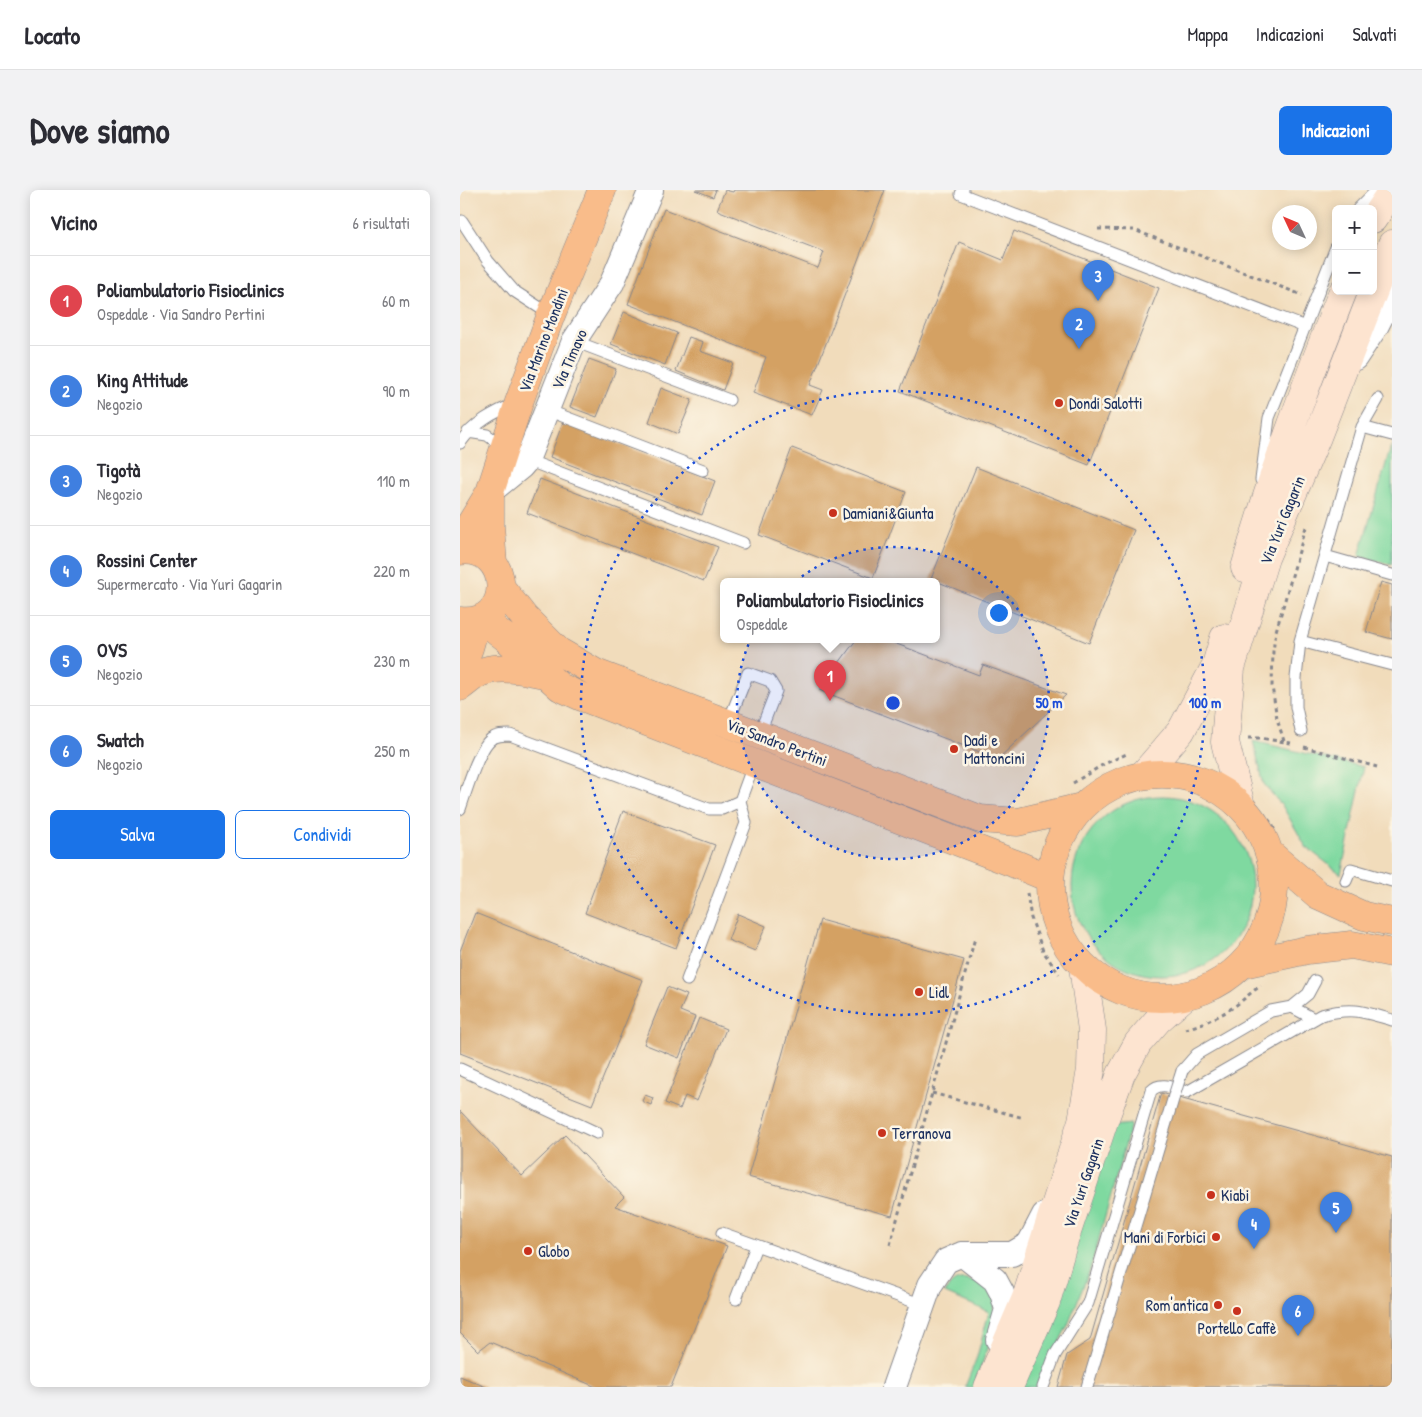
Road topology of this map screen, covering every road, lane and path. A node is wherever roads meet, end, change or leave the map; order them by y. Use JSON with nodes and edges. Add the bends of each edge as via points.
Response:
{"nodes":[{"id":1,"x":602,"y":190,"type":"edge"},
{"id":2,"x":651,"y":190,"type":"edge"},
{"id":3,"x":962,"y":190,"type":"edge"},
{"id":4,"x":1378,"y":190,"type":"edge"},
{"id":5,"x":1392,"y":191,"type":"edge"},
{"id":6,"x":1362,"y":205,"type":"edge"},
{"id":7,"x":1377,"y":213,"type":"edge"},
{"id":8,"x":462,"y":221,"type":"dead end"},
{"id":9,"x":1089,"y":228,"type":"dead end"},
{"id":10,"x":1392,"y":244,"type":"edge"},
{"id":11,"x":1335,"y":250,"type":"edge"},
{"id":12,"x":1341,"y":295,"type":"edge"},
{"id":13,"x":1392,"y":295,"type":"edge"},
{"id":14,"x":1315,"y":300,"type":"junction"},
{"id":15,"x":551,"y":315,"type":"junction"},
{"id":16,"x":1305,"y":327,"type":"junction"},
{"id":17,"x":574,"y":340,"type":"junction"},
{"id":18,"x":1337,"y":385,"type":"junction"},
{"id":19,"x":1378,"y":399,"type":"dead end"},
{"id":20,"x":729,"y":400,"type":"dead end"},
{"id":21,"x":519,"y":402,"type":"junction"},
{"id":22,"x":547,"y":410,"type":"junction"},
{"id":23,"x":1362,"y":427,"type":"junction"},
{"id":24,"x":468,"y":432,"type":"junction"},
{"id":25,"x":1392,"y":435,"type":"edge"},
{"id":26,"x":460,"y":443,"type":"edge"},
{"id":27,"x":504,"y":447,"type":"junction"},
{"id":28,"x":528,"y":460,"type":"junction"},
{"id":29,"x":703,"y":470,"type":"dead end"},
{"id":30,"x":490,"y":492,"type":"junction"},
{"id":31,"x":1306,"y":527,"type":"dead end"},
{"id":32,"x":1255,"y":533,"type":"junction"},
{"id":33,"x":460,"y":541,"type":"edge"},
{"id":34,"x":743,"y":543,"type":"dead end"},
{"id":35,"x":460,"y":552,"type":"edge"},
{"id":36,"x":1325,"y":556,"type":"junction"},
{"id":37,"x":493,"y":563,"type":"junction"},
{"id":38,"x":1392,"y":575,"type":"edge"},
{"id":39,"x":502,"y":589,"type":"junction"},
{"id":40,"x":473,"y":620,"type":"edge"},
{"id":41,"x":1300,"y":641,"type":"junction"},
{"id":42,"x":1392,"y":665,"type":"edge"},
{"id":43,"x":460,"y":671,"type":"edge"},
{"id":44,"x":544,"y":674,"type":"junction"},
{"id":45,"x":460,"y":687,"type":"edge"},
{"id":46,"x":728,"y":724,"type":"junction"},
{"id":47,"x":1301,"y":731,"type":"dead end"},
{"id":48,"x":758,"y":735,"type":"junction"},
{"id":49,"x":1245,"y":738,"type":"dead end"},
{"id":50,"x":1284,"y":741,"type":"junction"},
{"id":51,"x":1293,"y":744,"type":"dead end"},
{"id":52,"x":1302,"y":746,"type":"dead end"},
{"id":53,"x":754,"y":763,"type":"junction"},
{"id":54,"x":1139,"y":763,"type":"junction"},
{"id":55,"x":1377,"y":767,"type":"dead end"},
{"id":56,"x":1074,"y":798,"type":"junction"},
{"id":57,"x":740,"y":801,"type":"junction"},
{"id":58,"x":1251,"y":808,"type":"junction"},
{"id":59,"x":460,"y":809,"type":"edge"},
{"id":60,"x":1272,"y":843,"type":"junction"},
{"id":61,"x":1346,"y":881,"type":"dead end"},
{"id":62,"x":1392,"y":882,"type":"edge"},
{"id":63,"x":1038,"y":884,"type":"junction"},
{"id":64,"x":1392,"y":922,"type":"edge"},
{"id":65,"x":975,"y":938,"type":"dead end"},
{"id":66,"x":1392,"y":953,"type":"edge"},
{"id":67,"x":1243,"y":964,"type":"junction"},
{"id":68,"x":1072,"y":971,"type":"junction"},
{"id":69,"x":687,"y":980,"type":"dead end"},
{"id":70,"x":1315,"y":981,"type":"dead end"},
{"id":71,"x":1267,"y":983,"type":"dead end"},
{"id":72,"x":1185,"y":996,"type":"junction"},
{"id":73,"x":1292,"y":1007,"type":"junction"},
{"id":74,"x":1314,"y":1019,"type":"junction"},
{"id":75,"x":1392,"y":1020,"type":"edge"},
{"id":76,"x":1183,"y":1030,"type":"dead end"},
{"id":77,"x":460,"y":1069,"type":"edge"},
{"id":78,"x":932,"y":1093,"type":"junction"},
{"id":79,"x":1024,"y":1118,"type":"dead end"},
{"id":80,"x":597,"y":1133,"type":"dead end"},
{"id":81,"x":1067,"y":1171,"type":"junction"},
{"id":82,"x":722,"y":1233,"type":"dead end"},
{"id":83,"x":890,"y":1245,"type":"dead end"},
{"id":84,"x":756,"y":1246,"type":"junction"},
{"id":85,"x":962,"y":1254,"type":"junction"},
{"id":86,"x":736,"y":1299,"type":"dead end"},
{"id":87,"x":923,"y":1305,"type":"junction"},
{"id":88,"x":998,"y":1381,"type":"edge"},
{"id":89,"x":894,"y":1387,"type":"edge"},
{"id":90,"x":1043,"y":1387,"type":"edge"},
{"id":91,"x":1087,"y":1387,"type":"edge"}],
"edges":[{"from":1,"to":15,"type":"main road","name":"Via Marino Mondini"},
{"from":2,"to":17,"type":"street","name":"Via Timavo","via":[[612,283]]},
{"from":3,"to":16,"type":"lane","via":[[961,194]]},
{"from":4,"to":6,"type":"lane"},
{"from":5,"to":7,"type":"main road"},
{"from":8,"to":15,"type":"lane","via":[[488,261],[514,291]]},
{"from":9,"to":14,"type":"path","via":[[1134,230]]},
{"from":10,"to":18,"type":"main road","name":"Via Yuri Gagarin"},
{"from":11,"to":14,"type":"lane"},
{"from":12,"to":32,"type":"main road","name":"Via Yuri Gagarin","via":[[1290,426]]},
{"from":13,"to":18,"type":"street","via":[[1377,325]]},
{"from":14,"to":16,"type":"lane"},
{"from":15,"to":21,"type":"main road","name":"Via Marino Mondini"},
{"from":16,"to":32,"type":"lane","via":[[1269,418]]},
{"from":17,"to":20,"type":"lane"},
{"from":17,"to":22,"type":"street","name":"Via Timavo"},
{"from":18,"to":58,"type":"main road","name":"Via Yuri Gagarin","via":[[1265,558],[1231,668],[1225,742]]},
{"from":19,"to":23,"type":"lane"},
{"from":21,"to":24,"type":"lane","via":[[495,411]]},
{"from":21,"to":27,"type":"main road","name":"Via Marino Mondini"},
{"from":22,"to":28,"type":"street","name":"Via Timavo"},
{"from":22,"to":29,"type":"lane"},
{"from":23,"to":25,"type":"lane"},
{"from":23,"to":36,"type":"lane"},
{"from":24,"to":26,"type":"lane"},
{"from":24,"to":27,"type":"lane","via":[[487,435]]},
{"from":27,"to":30,"type":"main road","name":"Via Marino Mondini"},
{"from":28,"to":30,"type":"street","name":"Via Timavo"},
{"from":28,"to":34,"type":"lane"},
{"from":30,"to":33,"type":"main road","name":"Via Marino Mondini"},
{"from":30,"to":37,"type":"main road","name":"Via Marino Mondini"},
{"from":31,"to":50,"type":"path","via":[[1273,650],[1272,686]]},
{"from":32,"to":54,"type":"main road","name":"Via Yuri Gagarin","via":[[1216,665],[1181,731]]},
{"from":35,"to":37,"type":"main road","via":[[474,551]]},
{"from":36,"to":38,"type":"lane"},
{"from":36,"to":41,"type":"lane"},
{"from":37,"to":39,"type":"main road","name":"Via Marino Mondini"},
{"from":39,"to":40,"type":"main road","via":[[493,610]]},
{"from":39,"to":46,"type":"main road","name":"Via Sandro Pertini","via":[[558,651],[596,673]]},
{"from":40,"to":43,"type":"main road","via":[[469,648]]},
{"from":40,"to":44,"type":"main road","name":"Via Sandro Pertini","via":[[506,638]]},
{"from":41,"to":42,"type":"lane"},
{"from":41,"to":47,"type":"lane","via":[[1296,707]]},
{"from":44,"to":45,"type":"main road","name":"Via Sandro Pertini","via":[[517,668],[480,672]]},
{"from":44,"to":53,"type":"main road","name":"Via Sandro Pertini","via":[[582,698]]},
{"from":46,"to":48,"type":"main road","name":"Via Sandro Pertini"},
{"from":46,"to":48,"type":"lane","via":[[748,673],[770,681],[776,691]]},
{"from":48,"to":56,"type":"main road","name":"Via Sandro Pertini","via":[[980,820],[1018,822]]},
{"from":49,"to":50,"type":"path"},
{"from":50,"to":51,"type":"path"},
{"from":52,"to":55,"type":"path"},
{"from":53,"to":57,"type":"lane"},
{"from":53,"to":63,"type":"main road","name":"Via Sandro Pertini","via":[[1013,862]]},
{"from":54,"to":56,"type":"main road","via":[[1120,781],[1100,792]]},
{"from":54,"to":56,"type":"path","via":[[1104,764]]},
{"from":54,"to":58,"type":"main road","via":[[1196,779]]},
{"from":56,"to":63,"type":"main road","via":[[1065,828]]},
{"from":57,"to":59,"type":"lane","via":[[722,809],[708,809],[510,735],[500,735],[490,740],[482,750]]},
{"from":57,"to":69,"type":"lane","via":[[746,823]]},
{"from":58,"to":60,"type":"main road","via":[[1258,828]]},
{"from":58,"to":60,"type":"path","via":[[1272,824]]},
{"from":60,"to":64,"type":"main road","via":[[1318,895],[1364,916]]},
{"from":60,"to":67,"type":"main road","via":[[1274,883],[1271,912],[1260,940]]},
{"from":61,"to":62,"type":"lane","via":[[1351,869]]},
{"from":63,"to":68,"type":"main road","via":[[1050,902],[1056,926],[1068,949]]},
{"from":63,"to":68,"type":"path","via":[[1031,918],[1043,951]]},
{"from":65,"to":78,"type":"path"},
{"from":66,"to":67,"type":"main road","via":[[1352,944]]},
{"from":67,"to":72,"type":"main road","via":[[1216,985]]},
{"from":68,"to":72,"type":"main road","via":[[1130,994],[1157,999]]},
{"from":68,"to":81,"type":"main road","name":"Via Yuri Gagarin","via":[[1092,1030],[1091,1070],[1082,1121]]},
{"from":70,"to":73,"type":"lane","via":[[1308,994]]},
{"from":71,"to":76,"type":"path","via":[[1226,1012]]},
{"from":72,"to":88,"type":"main road","name":"Via Yuri Gagarin","via":[[1138,1043],[1121,1074],[1062,1244],[1046,1302]]},
{"from":73,"to":74,"type":"lane"},
{"from":73,"to":91,"type":"lane","bridge":true,"via":[[1270,1011],[1196,1054],[1182,1071]]},
{"from":74,"to":75,"type":"lane","via":[[1337,1011],[1359,1010]]},
{"from":74,"to":90,"type":"lane","via":[[1187,1092],[1162,1085],[1151,1092],[1088,1303],[1055,1355]]},
{"from":77,"to":80,"type":"lane"},
{"from":78,"to":79,"type":"path"},
{"from":78,"to":83,"type":"path"},
{"from":81,"to":85,"type":"street","name":"Via Yuri Gagarin","via":[[1029,1244],[1012,1254]]},
{"from":81,"to":88,"type":"main road","name":"Via Yuri Gagarin"},
{"from":82,"to":84,"type":"lane"},
{"from":84,"to":86,"type":"lane"},
{"from":84,"to":87,"type":"lane","via":[[880,1294]]},
{"from":85,"to":87,"type":"street","via":[[946,1261],[930,1286]]},
{"from":85,"to":88,"type":"street","via":[[995,1280],[1007,1309],[992,1359]]},
{"from":87,"to":89,"type":"street"}]}
